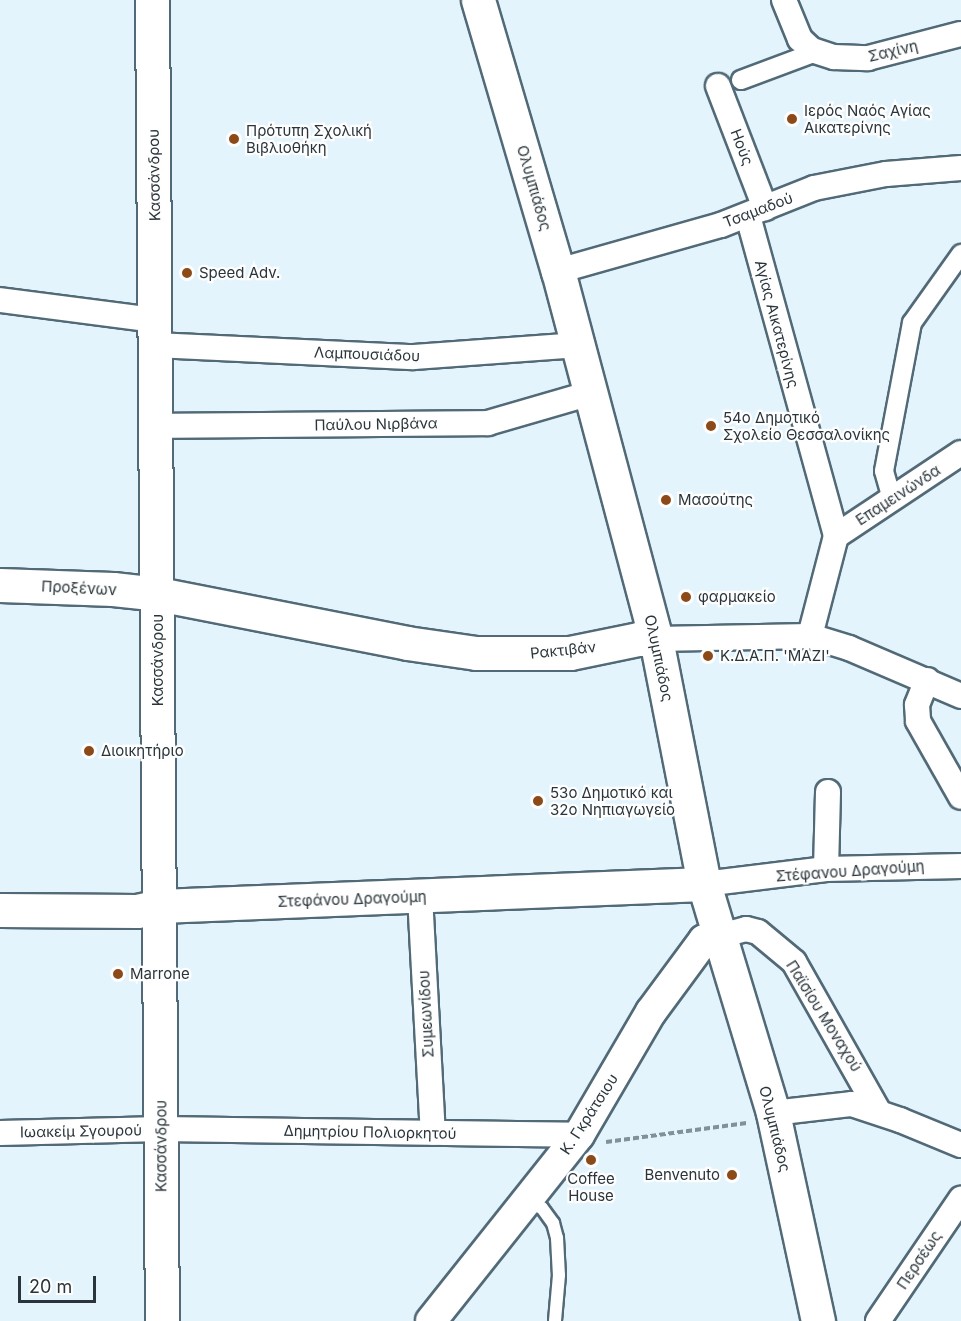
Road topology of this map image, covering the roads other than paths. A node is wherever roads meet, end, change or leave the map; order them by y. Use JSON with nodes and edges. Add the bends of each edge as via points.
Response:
{"nodes":[{"id":1,"x":152,"y":0,"type":"edge"},
{"id":2,"x":461,"y":0,"type":"edge"},
{"id":3,"x":478,"y":0,"type":"edge"},
{"id":4,"x":784,"y":0,"type":"edge"},
{"id":5,"x":961,"y":34,"type":"edge"},
{"id":6,"x":816,"y":52,"type":"junction"},
{"id":7,"x":730,"y":83,"type":"joint"},
{"id":8,"x":961,"y":168,"type":"edge"},
{"id":9,"x":756,"y":212,"type":"junction"},
{"id":10,"x":961,"y":254,"type":"edge"},
{"id":11,"x":558,"y":272,"type":"junction"},
{"id":12,"x":0,"y":300,"type":"edge"},
{"id":13,"x":155,"y":332,"type":"junction"},
{"id":14,"x":570,"y":346,"type":"junction"},
{"id":15,"x":582,"y":395,"type":"junction"},
{"id":16,"x":156,"y":426,"type":"junction"},
{"id":17,"x":961,"y":453,"type":"edge"},
{"id":18,"x":892,"y":499,"type":"junction"},
{"id":19,"x":836,"y":536,"type":"junction"},
{"id":20,"x":0,"y":585,"type":"edge"},
{"id":21,"x":158,"y":594,"type":"junction"},
{"id":22,"x":810,"y":636,"type":"junction"},
{"id":23,"x":647,"y":639,"type":"junction"},
{"id":24,"x":927,"y":680,"type":"junction"},
{"id":25,"x":961,"y":696,"type":"edge"},
{"id":26,"x":828,"y":792,"type":"dead end"},
{"id":27,"x":961,"y":797,"type":"edge"},
{"id":28,"x":961,"y":866,"type":"edge"},
{"id":29,"x":826,"y":869,"type":"junction"},
{"id":30,"x":696,"y":885,"type":"junction"},
{"id":31,"x":420,"y":896,"type":"junction"},
{"id":32,"x":160,"y":906,"type":"junction"},
{"id":33,"x":0,"y":910,"type":"edge"},
{"id":34,"x":712,"y":938,"type":"junction"},
{"id":35,"x":879,"y":1112,"type":"junction"},
{"id":36,"x":765,"y":1117,"type":"junction"},
{"id":37,"x":161,"y":1129,"type":"junction"},
{"id":38,"x":433,"y":1132,"type":"junction"},
{"id":39,"x":0,"y":1133,"type":"edge"},
{"id":40,"x":579,"y":1135,"type":"junction"},
{"id":41,"x":961,"y":1145,"type":"edge"},
{"id":42,"x":961,"y":1199,"type":"edge"},
{"id":43,"x":526,"y":1202,"type":"junction"},
{"id":44,"x":162,"y":1321,"type":"edge"},
{"id":45,"x":431,"y":1321,"type":"edge"},
{"id":46,"x":555,"y":1321,"type":"edge"},
{"id":47,"x":800,"y":1321,"type":"edge"},
{"id":48,"x":818,"y":1321,"type":"edge"},
{"id":49,"x":878,"y":1321,"type":"edge"}],
"edges":[{"from":1,"to":13,"type":"main road","name":"Κασσάνδρου"},
{"from":2,"to":14,"type":"main road","name":"Ολυμπιάδος"},
{"from":3,"to":11,"type":"main road","name":"Ολυμπιάδος"},
{"from":4,"to":6,"type":"street","via":[[797,34]]},
{"from":5,"to":6,"type":"street","name":"Σαχίνη","via":[[862,59]]},
{"from":6,"to":7,"type":"street"},
{"from":7,"to":9,"type":"street","name":"Ηούς"},
{"from":8,"to":9,"type":"street","name":"Τσαμαδού","via":[[894,173],[830,184]]},
{"from":9,"to":11,"type":"street","name":"Τσαμαδού"},
{"from":9,"to":19,"type":"street","name":"Αγίας Αικατερίνης"},
{"from":10,"to":18,"type":"street","via":[[912,323],[885,471]]},
{"from":11,"to":14,"type":"main road","name":"Ολυμπιάδος"},
{"from":12,"to":13,"type":"street","name":"Λαμπουσιάδου"},
{"from":13,"to":14,"type":"street","name":"Λαμπουσιάδου","via":[[414,357]]},
{"from":13,"to":16,"type":"main road","name":"Κασσάνδρου"},
{"from":14,"to":15,"type":"main road","name":"Ολυμπιάδος"},
{"from":15,"to":16,"type":"street","name":"Παύλου Νιρβάνα","via":[[488,423]]},
{"from":15,"to":23,"type":"main road","name":"Ολυμπιάδος"},
{"from":16,"to":21,"type":"main road","name":"Κασσάνδρου"},
{"from":17,"to":18,"type":"street","name":"Επαμεινώνδα"},
{"from":18,"to":19,"type":"street","name":"Επαμεινώνδα"},
{"from":19,"to":22,"type":"street"},
{"from":20,"to":21,"type":"main road","name":"Προξένων"},
{"from":21,"to":23,"type":"main road","name":"Ρακτιβάν","via":[[476,653],[570,652]]},
{"from":21,"to":32,"type":"main road","name":"Κασσάνδρου"},
{"from":22,"to":23,"type":"street","name":"Ρακτιβάν"},
{"from":22,"to":24,"type":"street","name":"Ρακτιβάν"},
{"from":23,"to":30,"type":"main road","name":"Ολυμπιάδος"},
{"from":24,"to":25,"type":"street","name":"Ρακτιβάν"},
{"from":24,"to":27,"type":"street","via":[[917,705],[918,721]]},
{"from":26,"to":29,"type":"street"},
{"from":28,"to":29,"type":"street","name":"Στέφανου Δραγούμη"},
{"from":29,"to":30,"type":"street","name":"Στέφανου Δραγούμη"},
{"from":30,"to":31,"type":"main road","name":"Στεφάνου Δραγούμη"},
{"from":30,"to":34,"type":"main road","name":"Ολυμπιάδος"},
{"from":31,"to":32,"type":"main road","name":"Στεφάνου Δραγούμη"},
{"from":31,"to":38,"type":"street","name":"Συμεωνίδου"},
{"from":32,"to":33,"type":"main road","name":"Στεφάνου Δραγούμη","via":[[129,912]]},
{"from":32,"to":37,"type":"main road","name":"Κασσάνδρου"},
{"from":34,"to":35,"type":"street","name":"Παϊσίου Μοναχού","via":[[746,929],[758,932],[794,962]]},
{"from":34,"to":36,"type":"main road","name":"Ολυμπιάδος"},
{"from":34,"to":40,"type":"street","name":"Κ. Γκράτσιου","via":[[651,1012]]},
{"from":35,"to":36,"type":"street","via":[[844,1104]]},
{"from":35,"to":41,"type":"street"},
{"from":36,"to":47,"type":"main road","name":"Ολυμπιάδος"},
{"from":36,"to":48,"type":"main road","name":"Ολυμπιάδος"},
{"from":37,"to":38,"type":"street","name":"Δημητρίου Πολιορκητού"},
{"from":37,"to":39,"type":"street","name":"Ιωακείμ Σγουρού"},
{"from":37,"to":44,"type":"main road","name":"Κασσάνδρου"},
{"from":38,"to":40,"type":"street","name":"Δημητρίου Πολιορκητού"},
{"from":40,"to":43,"type":"street","name":"Κ. Γκράτσιου"},
{"from":42,"to":49,"type":"street","name":"Περσέως"},
{"from":43,"to":45,"type":"street","name":"Κ. Γκράτσιου"},
{"from":43,"to":46,"type":"lane","via":[[542,1208],[553,1223],[557,1238]]}]}
